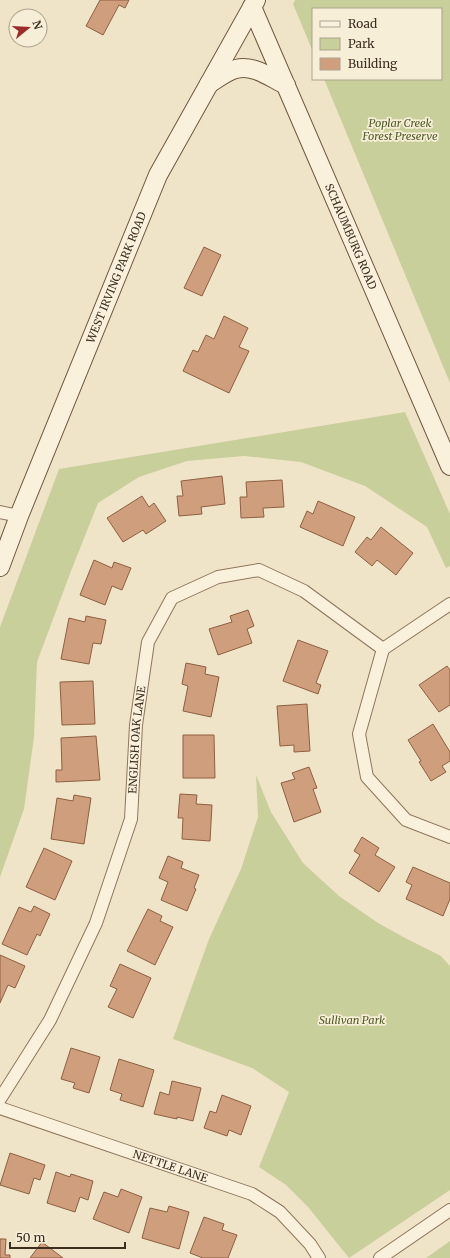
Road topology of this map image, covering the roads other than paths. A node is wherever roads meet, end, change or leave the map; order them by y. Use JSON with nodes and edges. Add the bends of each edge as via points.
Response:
{"nodes":[{"id":1,"x":254,"y":4,"type":"edge"},
{"id":2,"x":208,"y":85,"type":"junction"},
{"id":3,"x":286,"y":85,"type":"junction"},
{"id":4,"x":450,"y":466,"type":"edge"},
{"id":5,"x":0,"y":512,"type":"edge"},
{"id":6,"x":19,"y":516,"type":"junction"},
{"id":7,"x":0,"y":567,"type":"edge"},
{"id":8,"x":450,"y":604,"type":"edge"},
{"id":9,"x":383,"y":649,"type":"junction"},
{"id":10,"x":450,"y":837,"type":"edge"},
{"id":11,"x":0,"y":1099,"type":"edge"},
{"id":12,"x":0,"y":1108,"type":"edge"},
{"id":13,"x":450,"y":1210,"type":"edge"},
{"id":14,"x":319,"y":1258,"type":"edge"},
{"id":15,"x":380,"y":1258,"type":"edge"}],
"edges":[{"from":1,"to":2,"type":"main road","name":"WEST IRVING PARK ROAD"},
{"from":1,"to":3,"type":"main road","name":"SCHAUMBURG ROAD"},
{"from":2,"to":3,"type":"main road","via":[[240,68],[252,68]]},
{"from":2,"to":6,"type":"main road","name":"WEST IRVING PARK ROAD","via":[[158,174]]},
{"from":3,"to":4,"type":"main road","name":"SCHAUMBURG ROAD"},
{"from":5,"to":6,"type":"street"},
{"from":6,"to":7,"type":"main road","name":"WEST IRVING PARK ROAD"},
{"from":8,"to":9,"type":"street"},
{"from":9,"to":10,"type":"street","via":[[359,734],[366,777],[406,820]]},
{"from":9,"to":11,"type":"street","name":"ENGLISH OAK LANE","via":[[304,591],[259,570],[218,577],[172,598],[148,642],[136,725],[131,819],[96,923],[50,1020]]},
{"from":12,"to":14,"type":"street","name":"NETTLE LANE","via":[[252,1194],[280,1212],[310,1244]]},
{"from":13,"to":15,"type":"street"}]}
